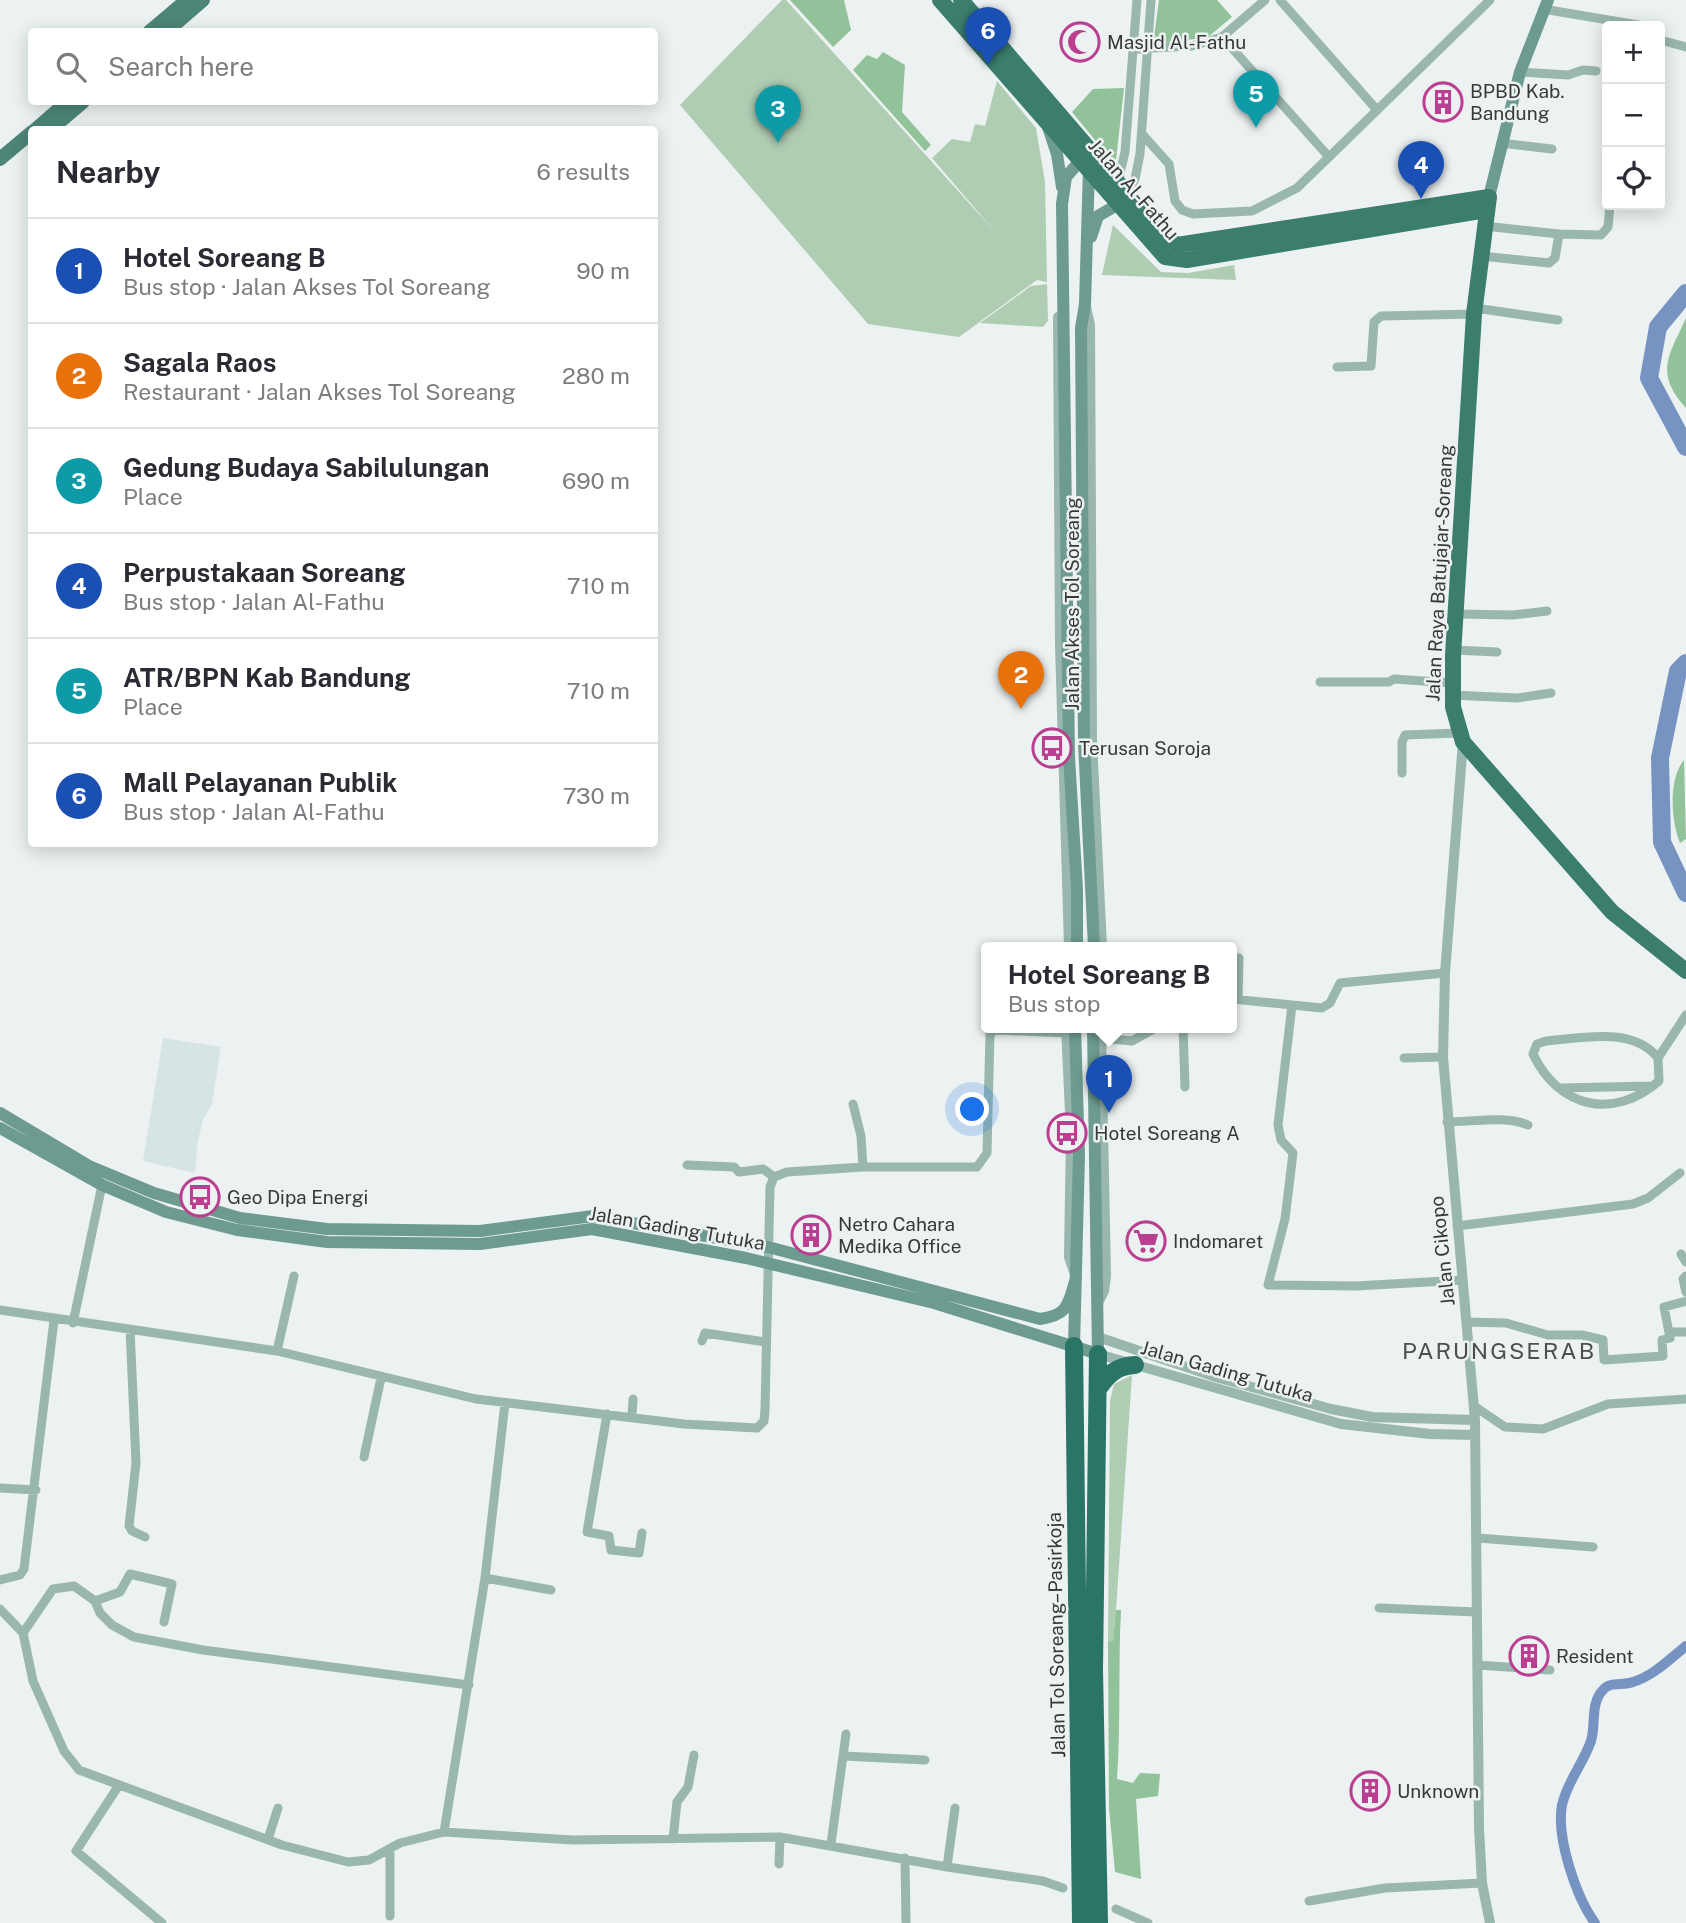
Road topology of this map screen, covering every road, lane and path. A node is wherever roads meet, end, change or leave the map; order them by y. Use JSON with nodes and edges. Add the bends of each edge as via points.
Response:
{"nodes":[{"id":1,"x":187,"y":0,"type":"edge"},
{"id":2,"x":203,"y":0,"type":"edge"},
{"id":3,"x":940,"y":0,"type":"edge"},
{"id":4,"x":1137,"y":0,"type":"edge"},
{"id":5,"x":1152,"y":0,"type":"edge"},
{"id":6,"x":1265,"y":0,"type":"edge"},
{"id":7,"x":1280,"y":0,"type":"edge"},
{"id":8,"x":1490,"y":0,"type":"edge"},
{"id":9,"x":1546,"y":4,"type":"edge"},
{"id":10,"x":960,"y":6,"type":"edge"},
{"id":11,"x":1622,"y":21,"type":"edge"},
{"id":12,"x":154,"y":28,"type":"edge"},
{"id":13,"x":171,"y":28,"type":"edge"},
{"id":14,"x":1222,"y":37,"type":"junction"},
{"id":15,"x":1665,"y":41,"type":"edge"},
{"id":16,"x":1686,"y":47,"type":"edge"},
{"id":17,"x":1135,"y":49,"type":"junction"},
{"id":18,"x":1148,"y":50,"type":"junction"},
{"id":19,"x":1596,"y":71,"type":"dead end"},
{"id":20,"x":1520,"y":72,"type":"junction"},
{"id":21,"x":63,"y":105,"type":"edge"},
{"id":22,"x":79,"y":105,"type":"edge"},
{"id":23,"x":1377,"y":110,"type":"junction"},
{"id":24,"x":1044,"y":119,"type":"junction"},
{"id":25,"x":39,"y":126,"type":"edge"},
{"id":26,"x":55,"y":126,"type":"edge"},
{"id":27,"x":1142,"y":134,"type":"junction"},
{"id":28,"x":28,"y":135,"type":"edge"},
{"id":29,"x":1502,"y":143,"type":"junction"},
{"id":30,"x":28,"y":148,"type":"edge"},
{"id":31,"x":1552,"y":149,"type":"dead end"},
{"id":32,"x":1329,"y":157,"type":"junction"},
{"id":33,"x":0,"y":159,"type":"edge"},
{"id":34,"x":1087,"y":159,"type":"junction"},
{"id":35,"x":0,"y":171,"type":"edge"},
{"id":36,"x":1062,"y":191,"type":"junction"},
{"id":37,"x":1119,"y":195,"type":"junction"},
{"id":38,"x":1610,"y":210,"type":"edge"},
{"id":39,"x":1486,"y":211,"type":"junction"},
{"id":40,"x":1559,"y":234,"type":"junction"},
{"id":41,"x":1086,"y":254,"type":"junction"},
{"id":42,"x":1481,"y":256,"type":"junction"},
{"id":43,"x":1085,"y":304,"type":"junction"},
{"id":44,"x":1063,"y":305,"type":"junction"},
{"id":45,"x":1474,"y":311,"type":"junction"},
{"id":46,"x":1558,"y":320,"type":"dead end"},
{"id":47,"x":1337,"y":367,"type":"dead end"},
{"id":48,"x":1547,"y":611,"type":"dead end"},
{"id":49,"x":1456,"y":614,"type":"junction"},
{"id":50,"x":1068,"y":646,"type":"junction"},
{"id":51,"x":1082,"y":647,"type":"junction"},
{"id":52,"x":1453,"y":650,"type":"junction"},
{"id":53,"x":1497,"y":652,"type":"dead end"},
{"id":54,"x":1321,"y":682,"type":"dead end"},
{"id":55,"x":1452,"y":689,"type":"junction"},
{"id":56,"x":1551,"y":694,"type":"dead end"},
{"id":57,"x":1461,"y":738,"type":"junction"},
{"id":58,"x":1402,"y":773,"type":"dead end"},
{"id":59,"x":1073,"y":877,"type":"junction"},
{"id":60,"x":1098,"y":929,"type":"junction"},
{"id":61,"x":1069,"y":942,"type":"edge"},
{"id":62,"x":1077,"y":942,"type":"edge"},
{"id":63,"x":1095,"y":942,"type":"edge"},
{"id":64,"x":1101,"y":942,"type":"edge"},
{"id":65,"x":1239,"y":958,"type":"dead end"},
{"id":66,"x":1686,"y":971,"type":"edge"},
{"id":67,"x":1445,"y":973,"type":"junction"},
{"id":68,"x":1237,"y":978,"type":"edge"},
{"id":69,"x":1237,"y":999,"type":"edge"},
{"id":70,"x":1292,"y":1004,"type":"junction"},
{"id":71,"x":1686,"y":1015,"type":"edge"},
{"id":72,"x":990,"y":1033,"type":"edge"},
{"id":73,"x":1069,"y":1033,"type":"edge"},
{"id":74,"x":1093,"y":1033,"type":"edge"},
{"id":75,"x":1101,"y":1033,"type":"edge"},
{"id":76,"x":1146,"y":1033,"type":"edge"},
{"id":77,"x":1183,"y":1033,"type":"edge"},
{"id":78,"x":1443,"y":1057,"type":"junction"},
{"id":79,"x":1404,"y":1058,"type":"dead end"},
{"id":80,"x":1658,"y":1058,"type":"junction"},
{"id":81,"x":1653,"y":1086,"type":"junction"},
{"id":82,"x":1185,"y":1087,"type":"dead end"},
{"id":83,"x":1561,"y":1088,"type":"junction"},
{"id":84,"x":853,"y":1104,"type":"dead end"},
{"id":85,"x":0,"y":1113,"type":"edge"},
{"id":86,"x":1447,"y":1122,"type":"junction"},
{"id":87,"x":1528,"y":1125,"type":"dead end"},
{"id":88,"x":0,"y":1128,"type":"edge"},
{"id":89,"x":687,"y":1165,"type":"dead end"},
{"id":90,"x":863,"y":1167,"type":"junction"},
{"id":91,"x":1680,"y":1173,"type":"dead end"},
{"id":92,"x":774,"y":1177,"type":"junction"},
{"id":93,"x":102,"y":1185,"type":"junction"},
{"id":94,"x":1457,"y":1226,"type":"junction"},
{"id":95,"x":768,"y":1247,"type":"junction"},
{"id":96,"x":767,"y":1264,"type":"junction"},
{"id":97,"x":294,"y":1276,"type":"dead end"},
{"id":98,"x":1686,"y":1276,"type":"edge"},
{"id":99,"x":1076,"y":1278,"type":"junction"},
{"id":100,"x":1463,"y":1280,"type":"junction"},
{"id":101,"x":1686,"y":1292,"type":"edge"},
{"id":102,"x":1099,"y":1301,"type":"junction"},
{"id":103,"x":1686,"y":1301,"type":"edge"},
{"id":104,"x":0,"y":1310,"type":"edge"},
{"id":105,"x":54,"y":1320,"type":"junction"},
{"id":106,"x":1467,"y":1322,"type":"junction"},
{"id":107,"x":73,"y":1323,"type":"junction"},
{"id":108,"x":130,"y":1329,"type":"junction"},
{"id":109,"x":1669,"y":1332,"type":"junction"},
{"id":110,"x":1686,"y":1332,"type":"edge"},
{"id":111,"x":1074,"y":1338,"type":"junction"},
{"id":112,"x":702,"y":1341,"type":"dead end"},
{"id":113,"x":766,"y":1342,"type":"junction"},
{"id":114,"x":1098,"y":1345,"type":"junction"},
{"id":115,"x":277,"y":1351,"type":"junction"},
{"id":116,"x":1135,"y":1365,"type":"junction"},
{"id":117,"x":381,"y":1378,"type":"junction"},
{"id":118,"x":1098,"y":1389,"type":"junction"},
{"id":119,"x":633,"y":1399,"type":"dead end"},
{"id":120,"x":1686,"y":1399,"type":"edge"},
{"id":121,"x":505,"y":1402,"type":"junction"},
{"id":122,"x":1474,"y":1406,"type":"junction"},
{"id":123,"x":607,"y":1414,"type":"junction"},
{"id":124,"x":632,"y":1416,"type":"junction"},
{"id":125,"x":1475,"y":1420,"type":"junction"},
{"id":126,"x":1475,"y":1435,"type":"junction"},
{"id":127,"x":365,"y":1457,"type":"dead end"},
{"id":128,"x":0,"y":1488,"type":"edge"},
{"id":129,"x":36,"y":1490,"type":"junction"},
{"id":130,"x":642,"y":1533,"type":"dead end"},
{"id":131,"x":145,"y":1537,"type":"dead end"},
{"id":132,"x":1478,"y":1538,"type":"junction"},
{"id":133,"x":1593,"y":1547,"type":"dead end"},
{"id":134,"x":485,"y":1578,"type":"junction"},
{"id":135,"x":0,"y":1580,"type":"edge"},
{"id":136,"x":551,"y":1590,"type":"dead end"},
{"id":137,"x":95,"y":1601,"type":"junction"},
{"id":138,"x":1379,"y":1608,"type":"dead end"},
{"id":139,"x":0,"y":1609,"type":"edge"},
{"id":140,"x":1477,"y":1612,"type":"junction"},
{"id":141,"x":164,"y":1622,"type":"dead end"},
{"id":142,"x":23,"y":1633,"type":"junction"},
{"id":143,"x":1477,"y":1665,"type":"junction"},
{"id":144,"x":1550,"y":1670,"type":"dead end"},
{"id":145,"x":469,"y":1685,"type":"junction"},
{"id":146,"x":846,"y":1734,"type":"dead end"},
{"id":147,"x":694,"y":1755,"type":"dead end"},
{"id":148,"x":843,"y":1756,"type":"junction"},
{"id":149,"x":925,"y":1760,"type":"dead end"},
{"id":150,"x":119,"y":1784,"type":"junction"},
{"id":151,"x":278,"y":1808,"type":"dead end"},
{"id":152,"x":955,"y":1808,"type":"dead end"},
{"id":153,"x":444,"y":1832,"type":"junction"},
{"id":154,"x":780,"y":1837,"type":"junction"},
{"id":155,"x":268,"y":1839,"type":"junction"},
{"id":156,"x":673,"y":1839,"type":"junction"},
{"id":157,"x":831,"y":1844,"type":"junction"},
{"id":158,"x":390,"y":1849,"type":"junction"},
{"id":159,"x":905,"y":1858,"type":"junction"},
{"id":160,"x":779,"y":1864,"type":"dead end"},
{"id":161,"x":947,"y":1867,"type":"junction"},
{"id":162,"x":1482,"y":1883,"type":"junction"},
{"id":163,"x":1063,"y":1888,"type":"dead end"},
{"id":164,"x":1309,"y":1900,"type":"dead end"},
{"id":165,"x":1116,"y":1909,"type":"dead end"},
{"id":166,"x":390,"y":1916,"type":"dead end"},
{"id":167,"x":162,"y":1923,"type":"edge"},
{"id":168,"x":905,"y":1923,"type":"edge"},
{"id":169,"x":1081,"y":1923,"type":"edge"},
{"id":170,"x":1099,"y":1923,"type":"edge"},
{"id":171,"x":1147,"y":1923,"type":"edge"},
{"id":172,"x":1490,"y":1923,"type":"edge"}],
"edges":[{"from":1,"to":12,"type":"main road"},
{"from":2,"to":13,"type":"main road"},
{"from":3,"to":10,"type":"highway","name":"Jalan Al-Fathu"},
{"from":4,"to":17,"type":"street"},
{"from":5,"to":18,"type":"street"},
{"from":6,"to":14,"type":"street"},
{"from":7,"to":23,"type":"street"},
{"from":8,"to":23,"type":"street"},
{"from":9,"to":11,"type":"street"},
{"from":9,"to":20,"type":"main road"},
{"from":10,"to":24,"type":"highway","name":"Jalan Al-Fathu"},
{"from":10,"to":34,"type":"highway","name":"Jalan Al-Fathu"},
{"from":14,"to":18,"type":"street","via":[[1192,46]]},
{"from":14,"to":32,"type":"street"},
{"from":15,"to":16,"type":"street"},
{"from":17,"to":18,"type":"street"},
{"from":17,"to":37,"type":"street"},
{"from":18,"to":27,"type":"street"},
{"from":19,"to":20,"type":"street","via":[[1567,75]]},
{"from":20,"to":29,"type":"main road"},
{"from":21,"to":25,"type":"main road"},
{"from":22,"to":26,"type":"main road"},
{"from":23,"to":32,"type":"street"},
{"from":24,"to":34,"type":"highway","name":"Jalan Al-Fathu"},
{"from":24,"to":36,"type":"main road","name":"Jalan Akses Tol Soreang","via":[[1057,154]]},
{"from":27,"to":32,"type":"street","via":[[1169,164],[1175,201],[1182,211],[1193,214],[1252,211],[1297,188]]},
{"from":27,"to":37,"type":"street","via":[[1138,169]]},
{"from":28,"to":33,"type":"main road"},
{"from":29,"to":31,"type":"street"},
{"from":29,"to":39,"type":"main road"},
{"from":30,"to":35,"type":"main road"},
{"from":34,"to":36,"type":"main road","via":[[1066,177]]},
{"from":34,"to":37,"type":"highway","name":"Jalan Al-Fathu"},
{"from":34,"to":41,"type":"main road","name":"Jalan Akses Tol Soreang"},
{"from":36,"to":44,"type":"main road","name":"Jalan Akses Tol Soreang"},
{"from":37,"to":39,"type":"highway","name":"Jalan Al-Fathu","via":[[1154,247],[1165,257],[1178,260],[1333,227]]},
{"from":37,"to":41,"type":"main road","via":[[1098,216]]},
{"from":38,"to":40,"type":"street","via":[[1608,227],[1601,235]]},
{"from":39,"to":40,"type":"street"},
{"from":39,"to":42,"type":"highway","name":"Jalan Raya Batujajar-Soreang"},
{"from":40,"to":42,"type":"street","via":[[1555,257],[1549,262]]},
{"from":41,"to":43,"type":"main road","name":"Jalan Akses Tol Soreang"},
{"from":42,"to":45,"type":"highway","name":"Jalan Raya Batujajar-Soreang"},
{"from":43,"to":51,"type":"main road","name":"Jalan Akses Tol Soreang","via":[[1081,328]]},
{"from":43,"to":60,"type":"street","name":"Jalan Akses Tol Soreang","via":[[1090,325]]},
{"from":44,"to":50,"type":"main road","name":"Jalan Akses Tol Soreang"},
{"from":44,"to":59,"type":"street","name":"Jalan Akses Tol Soreang","via":[[1058,322],[1057,468],[1062,760]]},
{"from":45,"to":46,"type":"street"},
{"from":45,"to":47,"type":"street","via":[[1381,316],[1374,321],[1371,366]]},
{"from":45,"to":49,"type":"highway","name":"Jalan Raya Batujajar-Soreang"},
{"from":48,"to":49,"type":"street"},
{"from":49,"to":52,"type":"highway","name":"Jalan Raya Batujajar-Soreang"},
{"from":50,"to":51,"type":"main road"},
{"from":50,"to":59,"type":"main road","name":"Jalan Akses Tol Soreang"},
{"from":51,"to":60,"type":"main road","name":"Jalan Akses Tol Soreang"},
{"from":52,"to":53,"type":"street"},
{"from":52,"to":55,"type":"highway","name":"Jalan Raya Batujajar-Soreang"},
{"from":54,"to":55,"type":"street","via":[[1394,680]]},
{"from":55,"to":56,"type":"street","via":[[1517,698]]},
{"from":55,"to":57,"type":"highway","name":"Jalan Raya Batujajar-Soreang"},
{"from":57,"to":58,"type":"street","via":[[1405,735]]},
{"from":57,"to":66,"type":"highway","via":[[1612,912]]},
{"from":57,"to":67,"type":"street","name":"Jalan Cikopo"},
{"from":59,"to":61,"type":"street","name":"Jalan Akses Tol Soreang"},
{"from":59,"to":62,"type":"main road","name":"Jalan Akses Tol Soreang"},
{"from":60,"to":63,"type":"main road","name":"Jalan Akses Tol Soreang"},
{"from":60,"to":64,"type":"street","name":"Jalan Akses Tol Soreang"},
{"from":65,"to":68,"type":"street"},
{"from":67,"to":70,"type":"street","via":[[1345,982],[1326,1006]]},
{"from":67,"to":78,"type":"street","name":"Jalan Cikopo"},
{"from":69,"to":70,"type":"street"},
{"from":70,"to":100,"type":"street","via":[[1278,1125],[1281,1140],[1293,1155],[1285,1219],[1268,1285]]},
{"from":71,"to":80,"type":"street"},
{"from":72,"to":90,"type":"street","via":[[986,1153],[979,1166]]},
{"from":73,"to":99,"type":"main road","via":[[1079,1156]]},
{"from":74,"to":102,"type":"main road"},
{"from":75,"to":76,"type":"street","via":[[1132,1041]]},
{"from":75,"to":102,"type":"street","via":[[1106,1276]]},
{"from":77,"to":82,"type":"street"},
{"from":78,"to":79,"type":"street"},
{"from":78,"to":86,"type":"street","name":"Jalan Cikopo"},
{"from":80,"to":81,"type":"street","via":[[1659,1081]]},
{"from":80,"to":83,"type":"street","via":[[1648,1046],[1629,1039],[1537,1044],[1534,1054],[1540,1068]]},
{"from":81,"to":83,"type":"street"},
{"from":81,"to":83,"type":"street","via":[[1625,1102],[1605,1105],[1590,1105]]},
{"from":84,"to":90,"type":"street"},
{"from":85,"to":95,"type":"main road","name":"Jalan Gading Tutuka","via":[[107,1174],[240,1218],[327,1229],[487,1231],[593,1216]]},
{"from":86,"to":87,"type":"street","via":[[1507,1118]]},
{"from":86,"to":94,"type":"street","name":"Jalan Cikopo"},
{"from":88,"to":93,"type":"main road","name":"Jalan Gading Tutuka"},
{"from":89,"to":92,"type":"street","via":[[734,1167],[739,1172],[763,1169]]},
{"from":90,"to":92,"type":"street","via":[[787,1172]]},
{"from":91,"to":94,"type":"street","via":[[1633,1204]]},
{"from":92,"to":95,"type":"street"},
{"from":93,"to":96,"type":"main road","name":"Jalan Gading Tutuka","via":[[166,1212],[237,1230],[327,1242],[494,1244],[584,1229]]},
{"from":93,"to":107,"type":"street"},
{"from":94,"to":100,"type":"street","name":"Jalan Cikopo"},
{"from":95,"to":96,"type":"street"},
{"from":95,"to":99,"type":"main road","name":"Jalan Gading Tutuka","via":[[1040,1319],[1058,1316],[1067,1308]]},
{"from":96,"to":111,"type":"main road","name":"Jalan Gading Tutuka"},
{"from":96,"to":113,"type":"street"},
{"from":97,"to":115,"type":"street"},
{"from":98,"to":101,"type":"street"},
{"from":99,"to":111,"type":"main road"},
{"from":100,"to":106,"type":"street","name":"Jalan Cikopo"},
{"from":102,"to":114,"type":"main road"},
{"from":103,"to":109,"type":"street","via":[[1664,1307]]},
{"from":104,"to":105,"type":"street"},
{"from":105,"to":107,"type":"street"},
{"from":105,"to":129,"type":"street"},
{"from":106,"to":109,"type":"street","via":[[1603,1340],[1604,1360],[1663,1356],[1662,1340],[1670,1338]]},
{"from":106,"to":122,"type":"street","name":"Jalan Cikopo"},
{"from":107,"to":108,"type":"street"},
{"from":108,"to":115,"type":"street"},
{"from":108,"to":131,"type":"street","via":[[136,1464],[129,1526]]},
{"from":109,"to":110,"type":"street"},
{"from":111,"to":114,"type":"main road","name":"Jalan Gading Tutuka"},
{"from":111,"to":169,"type":"highway","name":"Jalan Tol Soreang–Pasirkoja"},
{"from":112,"to":113,"type":"street","via":[[706,1333]]},
{"from":113,"to":124,"type":"street","via":[[765,1418],[760,1427],[684,1424]]},
{"from":114,"to":116,"type":"street","name":"Jalan Gading Tutuka"},
{"from":114,"to":118,"type":"highway","name":"Jalan Tol Soreang–Pasirkoja"},
{"from":114,"to":125,"type":"street","name":"Jalan Gading Tutuka","via":[[1331,1409],[1372,1417]]},
{"from":115,"to":117,"type":"street"},
{"from":116,"to":118,"type":"highway","via":[[1112,1372]]},
{"from":116,"to":126,"type":"street","name":"Jalan Gading Tutuka","via":[[1341,1423]]},
{"from":117,"to":121,"type":"street"},
{"from":117,"to":127,"type":"street"},
{"from":118,"to":170,"type":"highway","name":"Jalan Tol Soreang–Pasirkoja","via":[[1094,1670]]},
{"from":119,"to":124,"type":"street"},
{"from":120,"to":122,"type":"street","via":[[1608,1404],[1542,1429],[1505,1427]]},
{"from":121,"to":123,"type":"street"},
{"from":121,"to":134,"type":"street"},
{"from":122,"to":125,"type":"street","name":"Jalan Cikopo"},
{"from":123,"to":124,"type":"street"},
{"from":123,"to":130,"type":"street","via":[[587,1532],[609,1536],[611,1550],[639,1553]]},
{"from":125,"to":126,"type":"street","name":"Jalan Cikopo"},
{"from":126,"to":132,"type":"street","name":"Jalan Cikopo"},
{"from":128,"to":129,"type":"street"},
{"from":129,"to":135,"type":"street","via":[[24,1569],[20,1575]]},
{"from":132,"to":133,"type":"street"},
{"from":132,"to":140,"type":"street","name":"Jalan Cikopo"},
{"from":134,"to":136,"type":"street"},
{"from":134,"to":145,"type":"street"},
{"from":137,"to":141,"type":"street","via":[[120,1592],[130,1574],[169,1582],[173,1587]]},
{"from":137,"to":142,"type":"street","via":[[74,1586],[53,1589]]},
{"from":137,"to":145,"type":"street","via":[[112,1625],[134,1637]]},
{"from":138,"to":140,"type":"street"},
{"from":139,"to":142,"type":"street"},
{"from":140,"to":143,"type":"street","name":"Jalan Cikopo"},
{"from":142,"to":150,"type":"street","via":[[33,1681],[68,1758],[87,1774]]},
{"from":143,"to":144,"type":"street"},
{"from":143,"to":162,"type":"street","name":"Jalan Cikopo"},
{"from":145,"to":153,"type":"street"},
{"from":146,"to":148,"type":"street"},
{"from":147,"to":156,"type":"street","via":[[687,1789],[677,1802]]},
{"from":148,"to":149,"type":"street"},
{"from":148,"to":157,"type":"street"},
{"from":150,"to":155,"type":"street"},
{"from":150,"to":167,"type":"street","via":[[76,1851]]},
{"from":151,"to":155,"type":"street"},
{"from":152,"to":161,"type":"street"},
{"from":153,"to":156,"type":"street","via":[[573,1840]]},
{"from":153,"to":158,"type":"street"},
{"from":154,"to":156,"type":"street"},
{"from":154,"to":157,"type":"street"},
{"from":154,"to":160,"type":"street"},
{"from":155,"to":158,"type":"street","via":[[348,1863],[369,1860]]},
{"from":157,"to":159,"type":"street"},
{"from":158,"to":166,"type":"street"},
{"from":159,"to":161,"type":"street"},
{"from":159,"to":168,"type":"street"},
{"from":161,"to":163,"type":"street"},
{"from":162,"to":164,"type":"street","via":[[1385,1888]]},
{"from":162,"to":172,"type":"street","name":"Jalan Cikopo"},
{"from":165,"to":171,"type":"street"}]}
